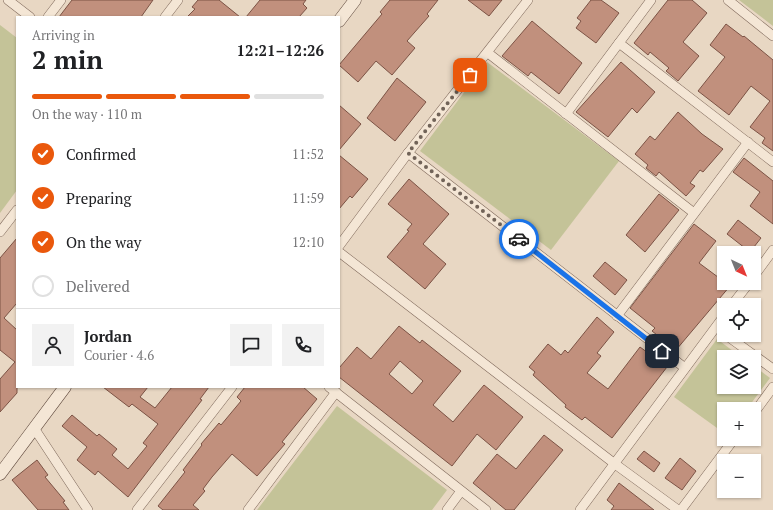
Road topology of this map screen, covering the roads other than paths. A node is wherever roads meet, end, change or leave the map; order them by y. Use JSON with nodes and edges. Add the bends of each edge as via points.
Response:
{"nodes":[{"id":1,"x":8,"y":0,"type":"edge"},
{"id":2,"x":61,"y":0,"type":"edge"},
{"id":3,"x":178,"y":0,"type":"edge"},
{"id":4,"x":355,"y":0,"type":"edge"},
{"id":5,"x":528,"y":0,"type":"edge"},
{"id":6,"x":651,"y":0,"type":"edge"},
{"id":7,"x":728,"y":0,"type":"edge"},
{"id":8,"x":29,"y":16,"type":"edge"},
{"id":9,"x":49,"y":16,"type":"edge"},
{"id":10,"x":166,"y":16,"type":"edge"},
{"id":11,"x":340,"y":20,"type":"edge"},
{"id":12,"x":773,"y":36,"type":"edge"},
{"id":13,"x":619,"y":43,"type":"junction"},
{"id":14,"x":488,"y":53,"type":"junction"},
{"id":15,"x":566,"y":114,"type":"junction"},
{"id":16,"x":748,"y":142,"type":"junction"},
{"id":17,"x":408,"y":153,"type":"junction"},
{"id":18,"x":773,"y":162,"type":"edge"},
{"id":19,"x":16,"y":211,"type":"edge"},
{"id":20,"x":694,"y":213,"type":"junction"},
{"id":21,"x":0,"y":232,"type":"edge"},
{"id":22,"x":340,"y":245,"type":"edge"},
{"id":23,"x":773,"y":250,"type":"edge"},
{"id":24,"x":340,"y":253,"type":"edge"},
{"id":25,"x":769,"y":263,"type":"edge"},
{"id":26,"x":761,"y":270,"type":"edge"},
{"id":27,"x":618,"y":316,"type":"junction"},
{"id":28,"x":716,"y":327,"type":"edge"},
{"id":29,"x":736,"y":342,"type":"edge"},
{"id":30,"x":684,"y":368,"type":"junction"},
{"id":31,"x":773,"y":369,"type":"edge"},
{"id":32,"x":773,"y":387,"type":"edge"},
{"id":33,"x":64,"y":388,"type":"edge"},
{"id":34,"x":231,"y":388,"type":"edge"},
{"id":35,"x":333,"y":390,"type":"edge"},
{"id":36,"x":761,"y":403,"type":"edge"},
{"id":37,"x":34,"y":428,"type":"junction"},
{"id":38,"x":729,"y":446,"type":"edge"},
{"id":39,"x":615,"y":464,"type":"junction"},
{"id":40,"x":0,"y":474,"type":"edge"},
{"id":41,"x":462,"y":491,"type":"junction"},
{"id":42,"x":88,"y":510,"type":"edge"},
{"id":43,"x":137,"y":510,"type":"edge"},
{"id":44,"x":248,"y":510,"type":"edge"},
{"id":45,"x":447,"y":510,"type":"edge"},
{"id":46,"x":486,"y":510,"type":"edge"},
{"id":47,"x":580,"y":510,"type":"edge"},
{"id":48,"x":680,"y":510,"type":"edge"}],
"edges":[{"from":1,"to":8,"type":"street"},
{"from":2,"to":9,"type":"street"},
{"from":3,"to":10,"type":"street"},
{"from":4,"to":11,"type":"street"},
{"from":5,"to":14,"type":"street"},
{"from":6,"to":13,"type":"street"},
{"from":7,"to":12,"type":"street"},
{"from":13,"to":15,"type":"street"},
{"from":13,"to":16,"type":"street"},
{"from":14,"to":15,"type":"street"},
{"from":14,"to":17,"type":"street"},
{"from":15,"to":20,"type":"street"},
{"from":16,"to":18,"type":"street"},
{"from":16,"to":20,"type":"street"},
{"from":17,"to":22,"type":"street"},
{"from":17,"to":27,"type":"street"},
{"from":19,"to":21,"type":"street"},
{"from":20,"to":27,"type":"street"},
{"from":23,"to":25,"type":"street"},
{"from":24,"to":39,"type":"street"},
{"from":25,"to":26,"type":"street"},
{"from":27,"to":30,"type":"street"},
{"from":28,"to":30,"type":"street"},
{"from":29,"to":31,"type":"street"},
{"from":30,"to":39,"type":"street"},
{"from":32,"to":36,"type":"street"},
{"from":33,"to":37,"type":"street"},
{"from":34,"to":43,"type":"street"},
{"from":35,"to":41,"type":"street"},
{"from":35,"to":44,"type":"street"},
{"from":37,"to":40,"type":"street"},
{"from":37,"to":42,"type":"street"},
{"from":38,"to":48,"type":"street"},
{"from":39,"to":47,"type":"street"},
{"from":39,"to":48,"type":"street"},
{"from":41,"to":45,"type":"street"},
{"from":41,"to":46,"type":"street"}]}
